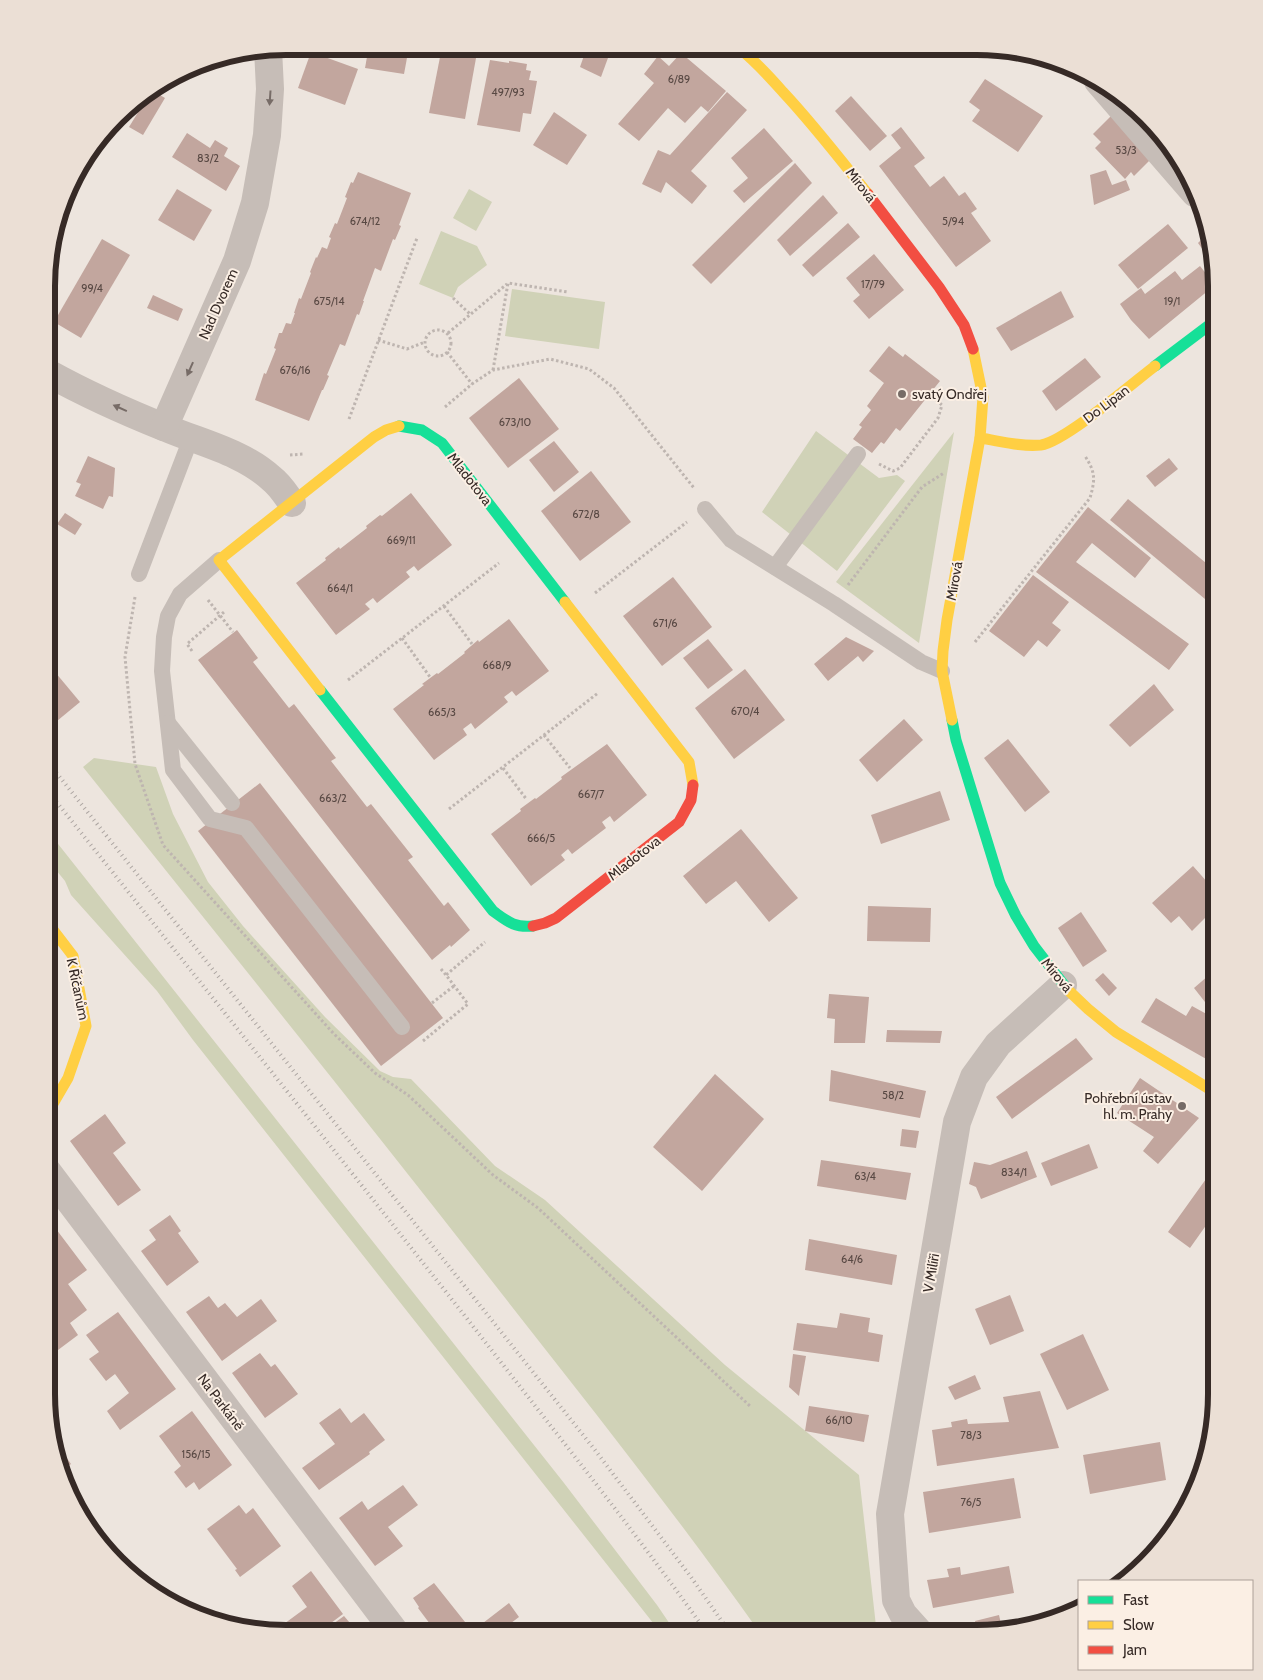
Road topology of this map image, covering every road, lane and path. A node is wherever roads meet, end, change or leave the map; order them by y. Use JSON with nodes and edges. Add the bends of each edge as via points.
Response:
{"nodes":[{"id":1,"x":268,"y":55,"type":"edge"},
{"id":2,"x":746,"y":55,"type":"edge"},
{"id":3,"x":1115,"y":101,"type":"edge"},
{"id":4,"x":1180,"y":175,"type":"edge"},
{"id":5,"x":417,"y":238,"type":"dead end"},
{"id":6,"x":508,"y":284,"type":"junction"},
{"id":7,"x":568,"y":292,"type":"dead end"},
{"id":8,"x":453,"y":298,"type":"dead end"},
{"id":9,"x":470,"y":314,"type":"junction"},
{"id":10,"x":1208,"y":325,"type":"edge"},
{"id":11,"x":448,"y":333,"type":"junction"},
{"id":12,"x":378,"y":340,"type":"junction"},
{"id":13,"x":425,"y":342,"type":"junction"},
{"id":14,"x":447,"y":352,"type":"junction"},
{"id":15,"x":493,"y":370,"type":"junction"},
{"id":16,"x":55,"y":378,"type":"edge"},
{"id":17,"x":472,"y":384,"type":"junction"},
{"id":18,"x":929,"y":394,"type":"dead end"},
{"id":19,"x":444,"y":407,"type":"dead end"},
{"id":20,"x":347,"y":424,"type":"dead end"},
{"id":21,"x":164,"y":427,"type":"junction"},
{"id":22,"x":191,"y":438,"type":"junction"},
{"id":23,"x":980,"y":438,"type":"junction"},
{"id":24,"x":1079,"y":448,"type":"dead end"},
{"id":25,"x":310,"y":451,"type":"dead end"},
{"id":26,"x":282,"y":452,"type":"dead end"},
{"id":27,"x":858,"y":454,"type":"joint"},
{"id":28,"x":948,"y":471,"type":"dead end"},
{"id":29,"x":292,"y":502,"type":"junction"},
{"id":30,"x":705,"y":509,"type":"junction"},
{"id":31,"x":522,"y":546,"type":"junction"},
{"id":32,"x":219,"y":560,"type":"junction"},
{"id":33,"x":774,"y":567,"type":"junction"},
{"id":34,"x":138,"y":574,"type":"dead end"},
{"id":35,"x":193,"y":582,"type":"junction"},
{"id":36,"x":246,"y":594,"type":"junction"},
{"id":37,"x":591,"y":596,"type":"dead end"},
{"id":38,"x":834,"y":604,"type":"junction"},
{"id":39,"x":444,"y":606,"type":"junction"},
{"id":40,"x":220,"y":615,"type":"junction"},
{"id":41,"x":233,"y":632,"type":"dead end"},
{"id":42,"x":402,"y":638,"type":"junction"},
{"id":43,"x":472,"y":644,"type":"dead end"},
{"id":44,"x":970,"y":648,"type":"dead end"},
{"id":45,"x":192,"y":651,"type":"dead end"},
{"id":46,"x":942,"y":671,"type":"junction"},
{"id":47,"x":621,"y":674,"type":"junction"},
{"id":48,"x":430,"y":677,"type":"dead end"},
{"id":49,"x":326,"y":697,"type":"junction"},
{"id":50,"x":168,"y":723,"type":"junction"},
{"id":51,"x":544,"y":735,"type":"junction"},
{"id":52,"x":503,"y":768,"type":"junction"},
{"id":53,"x":570,"y":768,"type":"dead end"},
{"id":54,"x":527,"y":800,"type":"dead end"},
{"id":55,"x":232,"y":803,"type":"dead end"},
{"id":56,"x":427,"y":826,"type":"junction"},
{"id":57,"x":509,"y":923,"type":"junction"},
{"id":58,"x":55,"y":932,"type":"edge"},
{"id":59,"x":441,"y":969,"type":"dead end"},
{"id":60,"x":446,"y":975,"type":"junction"},
{"id":61,"x":1064,"y":984,"type":"junction"},
{"id":62,"x":454,"y":986,"type":"junction"},
{"id":63,"x":432,"y":1003,"type":"dead end"},
{"id":64,"x":402,"y":1027,"type":"dead end"},
{"id":65,"x":423,"y":1042,"type":"dead end"},
{"id":66,"x":1208,"y":1088,"type":"edge"},
{"id":67,"x":55,"y":1100,"type":"edge"},
{"id":68,"x":55,"y":1182,"type":"edge"},
{"id":69,"x":390,"y":1625,"type":"edge"},
{"id":70,"x":913,"y":1625,"type":"edge"}],
"edges":[{"from":1,"to":21,"type":"street","name":"Nad Dvorem","one_way":true,"via":[[267,135],[255,203],[237,261]]},
{"from":2,"to":23,"type":"street","name":"Mírová","via":[[778,85],[826,140],[939,287],[964,325],[975,354],[983,397]]},
{"from":3,"to":4,"type":"street"},
{"from":5,"to":12,"type":"path"},
{"from":6,"to":7,"type":"path"},
{"from":6,"to":9,"type":"path"},
{"from":6,"to":15,"type":"path"},
{"from":8,"to":9,"type":"path"},
{"from":9,"to":11,"type":"path"},
{"from":10,"to":23,"type":"street","name":"Do Lipan","via":[[1069,432],[1043,445]]},
{"from":11,"to":13,"type":"path","via":[[436,330]]},
{"from":11,"to":14,"type":"path","via":[[451,341]]},
{"from":12,"to":13,"type":"path","via":[[407,349]]},
{"from":12,"to":20,"type":"path"},
{"from":13,"to":14,"type":"path","via":[[435,355]]},
{"from":14,"to":17,"type":"path"},
{"from":15,"to":17,"type":"path"},
{"from":15,"to":30,"type":"path","via":[[550,359],[589,369],[614,388],[702,498]]},
{"from":21,"to":16,"type":"street","one_way":true},
{"from":17,"to":19,"type":"path"},
{"from":18,"to":27,"type":"path","via":[[942,405],[938,418],[900,468],[893,471]]},
{"from":21,"to":22,"type":"street"},
{"from":22,"to":29,"type":"street","via":[[250,463],[273,479]]},
{"from":22,"to":34,"type":"lane"},
{"from":23,"to":46,"type":"street","name":"Mírová","via":[[947,620]]},
{"from":24,"to":44,"type":"path","via":[[1095,479],[1090,498]]},
{"from":25,"to":26,"type":"path","via":[[292,456]]},
{"from":27,"to":33,"type":"lane"},
{"from":28,"to":38,"type":"path","via":[[922,487]]},
{"from":29,"to":31,"type":"street","name":"Mladotova","via":[[374,437],[399,426],[416,427],[442,443]]},
{"from":29,"to":32,"type":"street","name":"Mladotova"},
{"from":30,"to":33,"type":"lane","via":[[731,540]]},
{"from":30,"to":37,"type":"path"},
{"from":31,"to":39,"type":"path"},
{"from":31,"to":47,"type":"street","name":"Mladotova"},
{"from":32,"to":35,"type":"lane"},
{"from":32,"to":36,"type":"street"},
{"from":33,"to":38,"type":"lane"},
{"from":35,"to":40,"type":"path"},
{"from":35,"to":50,"type":"lane","via":[[180,594],[168,616],[164,637],[162,671]]},
{"from":36,"to":40,"type":"path"},
{"from":36,"to":49,"type":"street"},
{"from":38,"to":46,"type":"lane","via":[[921,662]]},
{"from":39,"to":42,"type":"path"},
{"from":39,"to":43,"type":"path"},
{"from":40,"to":41,"type":"path"},
{"from":40,"to":45,"type":"path","via":[[187,644]]},
{"from":42,"to":48,"type":"path"},
{"from":42,"to":49,"type":"path"},
{"from":46,"to":61,"type":"street","name":"Mírová","via":[[956,740],[1000,882],[1034,946]]},
{"from":47,"to":51,"type":"path"},
{"from":47,"to":57,"type":"street","name":"Mladotova","via":[[689,762],[694,780],[687,812],[679,822],[556,918],[543,925],[526,927]]},
{"from":49,"to":56,"type":"street"},
{"from":50,"to":55,"type":"lane"},
{"from":50,"to":64,"type":"lane","via":[[173,770],[210,819],[246,828]]},
{"from":51,"to":52,"type":"path"},
{"from":51,"to":53,"type":"path"},
{"from":52,"to":54,"type":"path"},
{"from":52,"to":56,"type":"path"},
{"from":56,"to":57,"type":"street","via":[[493,911]]},
{"from":57,"to":60,"type":"path"},
{"from":58,"to":67,"type":"street","name":"K Říčanům","via":[[73,956],[86,1026],[68,1078]]},
{"from":59,"to":60,"type":"path"},
{"from":60,"to":62,"type":"path"},
{"from":61,"to":66,"type":"street","name":"Mírová","via":[[1088,1010],[1116,1032]]},
{"from":61,"to":70,"type":"street","name":"V Milíři","via":[[998,1044],[974,1076],[957,1122],[890,1514],[896,1600]]},
{"from":62,"to":63,"type":"path"},
{"from":62,"to":65,"type":"path","via":[[468,1004]]},
{"from":68,"to":69,"type":"street","name":"Na Parkáně"}]}
